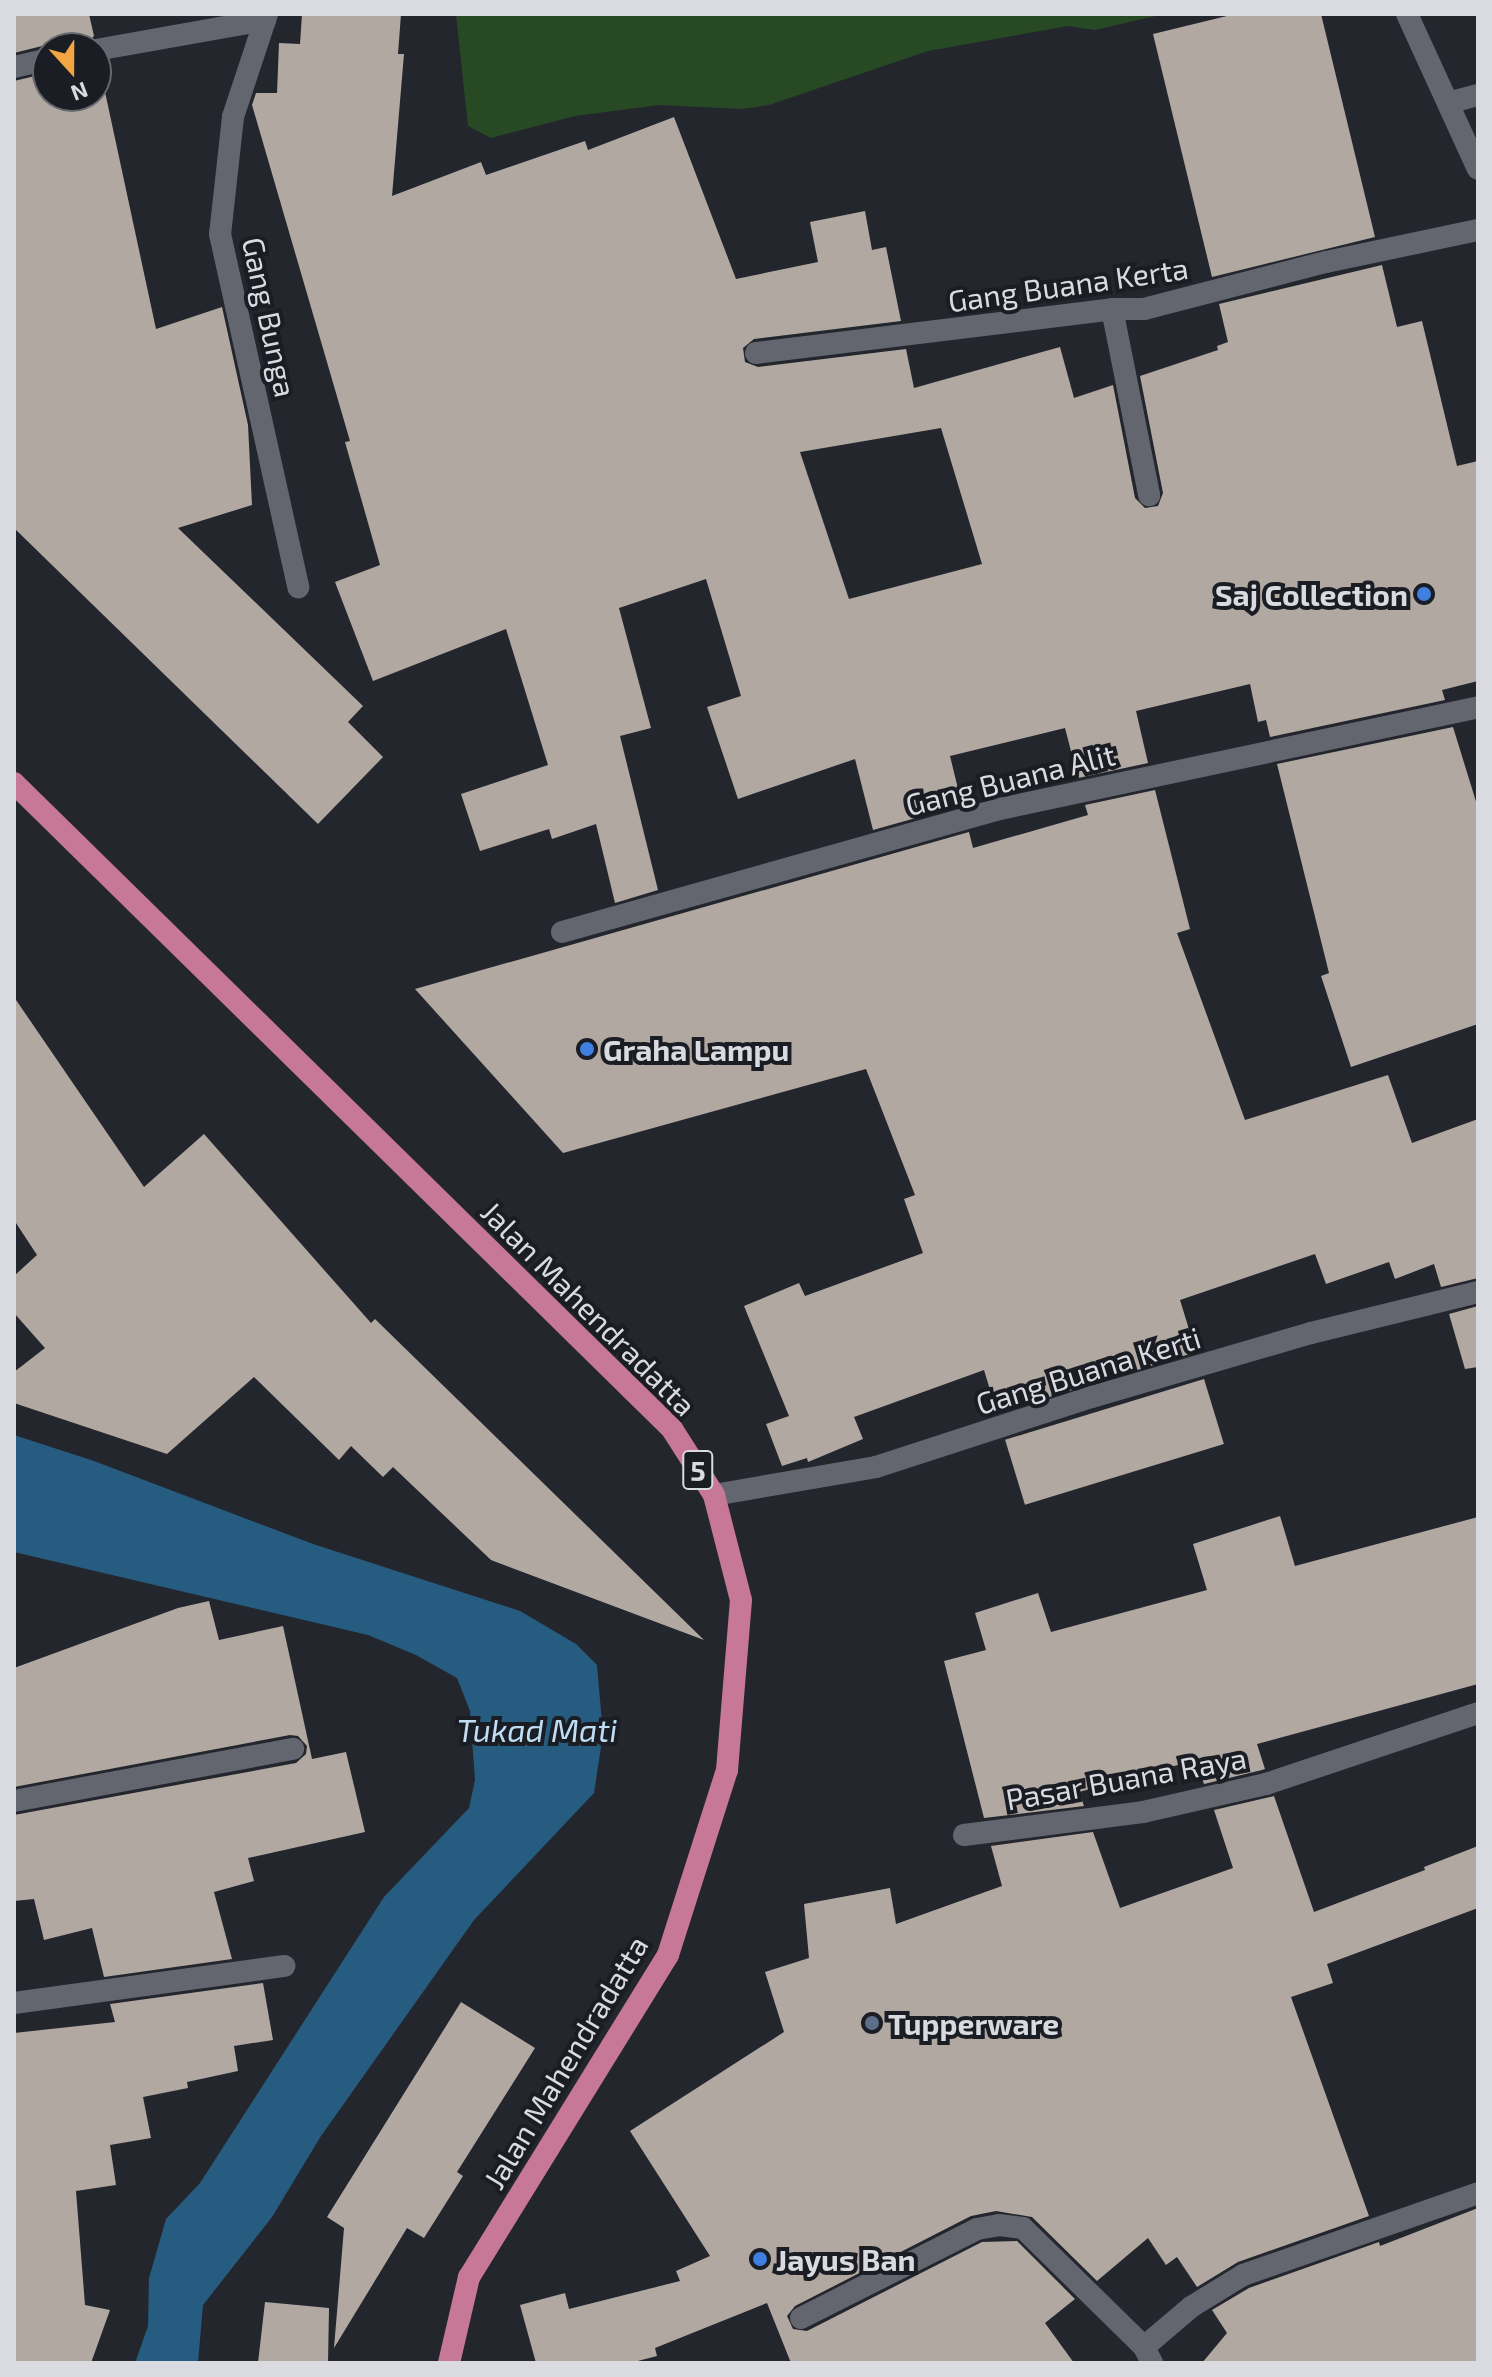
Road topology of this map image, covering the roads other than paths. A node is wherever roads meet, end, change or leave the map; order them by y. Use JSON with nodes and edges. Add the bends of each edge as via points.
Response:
{"nodes":[{"id":1,"x":1407,"y":14,"type":"edge"},
{"id":2,"x":266,"y":17,"type":"edge"},
{"id":3,"x":112,"y":47,"type":"edge"},
{"id":4,"x":1478,"y":95,"type":"edge"},
{"id":5,"x":1448,"y":103,"type":"junction"},
{"id":6,"x":1478,"y":169,"type":"edge"},
{"id":7,"x":1478,"y":230,"type":"edge"},
{"id":8,"x":1112,"y":309,"type":"junction"},
{"id":9,"x":756,"y":353,"type":"dead end"},
{"id":10,"x":1149,"y":495,"type":"dead end"},
{"id":11,"x":298,"y":587,"type":"dead end"},
{"id":12,"x":1478,"y":707,"type":"edge"},
{"id":13,"x":14,"y":783,"type":"edge"},
{"id":14,"x":562,"y":932,"type":"dead end"},
{"id":15,"x":1478,"y":1292,"type":"edge"},
{"id":16,"x":714,"y":1495,"type":"junction"},
{"id":17,"x":1478,"y":1713,"type":"edge"},
{"id":18,"x":293,"y":1749,"type":"dead end"},
{"id":19,"x":14,"y":1801,"type":"edge"},
{"id":20,"x":964,"y":1835,"type":"dead end"},
{"id":21,"x":284,"y":1966,"type":"dead end"},
{"id":22,"x":14,"y":2003,"type":"edge"},
{"id":23,"x":1478,"y":2193,"type":"edge"},
{"id":24,"x":801,"y":2318,"type":"dead end"},
{"id":25,"x":1148,"y":2355,"type":"edge"},
{"id":26,"x":449,"y":2363,"type":"edge"}],
"edges":[{"from":1,"to":5,"type":"street"},
{"from":2,"to":3,"type":"street"},
{"from":2,"to":11,"type":"street","name":"Gang Bunga","via":[[233,117],[220,234]]},
{"from":4,"to":5,"type":"street"},
{"from":5,"to":6,"type":"street"},
{"from":7,"to":8,"type":"street","name":"Gang Buana Kerta","via":[[1144,309]]},
{"from":8,"to":9,"type":"street","name":"Gang Buana Kerta"},
{"from":8,"to":10,"type":"street"},
{"from":12,"to":14,"type":"street","name":"Gang Buana Alit","via":[[1000,809]]},
{"from":13,"to":16,"type":"highway","name":"Jalan Mahendradatta","number":"5","via":[[672,1429]]},
{"from":15,"to":16,"type":"street","name":"Gang Buana Kerti","via":[[1311,1333],[876,1467]]},
{"from":16,"to":26,"type":"highway","name":"Jalan Mahendradatta","number":"5","via":[[741,1600],[727,1770],[668,1955],[469,2277]]},
{"from":17,"to":20,"type":"street","name":"Pasar Buana Raya","via":[[1266,1784],[1143,1812]]},
{"from":18,"to":19,"type":"street"},
{"from":21,"to":22,"type":"street"},
{"from":23,"to":25,"type":"street","via":[[1243,2275],[1191,2307]]},
{"from":24,"to":25,"type":"street","via":[[977,2229],[999,2225],[1023,2228]]}]}
